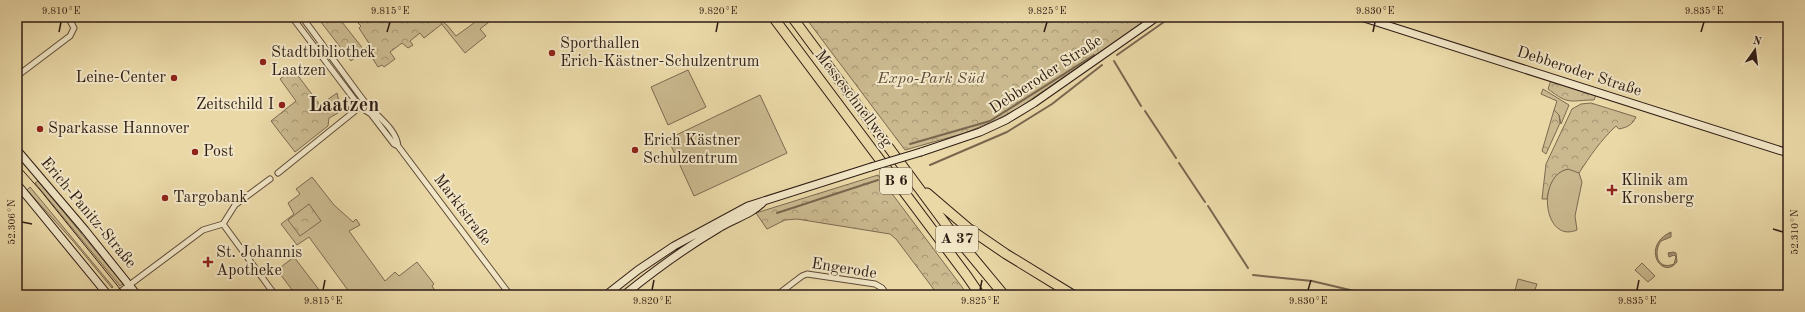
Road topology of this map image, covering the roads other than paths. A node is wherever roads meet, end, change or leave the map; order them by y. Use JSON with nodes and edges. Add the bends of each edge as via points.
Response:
{"nodes":[{"id":1,"x":68,"y":17,"type":"edge"},
{"id":2,"x":292,"y":17,"type":"edge"},
{"id":3,"x":302,"y":17,"type":"edge"},
{"id":4,"x":773,"y":17,"type":"edge"},
{"id":5,"x":792,"y":17,"type":"edge"},
{"id":6,"x":1157,"y":17,"type":"edge"},
{"id":7,"x":1361,"y":17,"type":"edge"},
{"id":8,"x":17,"y":76,"type":"edge"},
{"id":9,"x":366,"y":103,"type":"junction"},
{"id":10,"x":360,"y":107,"type":"junction"},
{"id":11,"x":398,"y":146,"type":"junction"},
{"id":12,"x":17,"y":150,"type":"edge"},
{"id":13,"x":1788,"y":153,"type":"edge"},
{"id":14,"x":278,"y":173,"type":"dead end"},
{"id":15,"x":270,"y":179,"type":"dead end"},
{"id":16,"x":914,"y":182,"type":"junction"},
{"id":17,"x":17,"y":184,"type":"edge"},
{"id":18,"x":223,"y":224,"type":"junction"},
{"id":19,"x":684,"y":245,"type":"junction"},
{"id":20,"x":967,"y":276,"type":"junction"},
{"id":21,"x":129,"y":284,"type":"junction"},
{"id":22,"x":108,"y":295,"type":"edge"},
{"id":23,"x":116,"y":295,"type":"edge"},
{"id":24,"x":136,"y":295,"type":"edge"},
{"id":25,"x":275,"y":295,"type":"edge"},
{"id":26,"x":509,"y":295,"type":"edge"},
{"id":27,"x":606,"y":295,"type":"edge"},
{"id":28,"x":624,"y":295,"type":"edge"},
{"id":29,"x":777,"y":295,"type":"edge"},
{"id":30,"x":887,"y":295,"type":"edge"},
{"id":31,"x":980,"y":295,"type":"edge"},
{"id":32,"x":985,"y":295,"type":"edge"},
{"id":33,"x":1004,"y":295,"type":"edge"},
{"id":34,"x":1073,"y":295,"type":"edge"}],
"edges":[{"from":1,"to":8,"type":"street","via":[[74,28],[70,36]]},
{"from":2,"to":10,"type":"street","name":"Marktstraße"},
{"from":3,"to":9,"type":"street","name":"Marktstraße"},
{"from":4,"to":20,"type":"highway","name":"Messeschnellweg","number":"B 6"},
{"from":5,"to":16,"type":"highway","name":"Messeschnellweg","number":"B 6"},
{"from":6,"to":19,"type":"street","name":"Debberoder Straße","bridge":true,"via":[[1041,99],[1006,120],[980,132],[921,152],[764,201],[759,207]]},
{"from":7,"to":13,"type":"street","name":"Debberoder Straße"},
{"from":9,"to":10,"type":"street"},
{"from":9,"to":11,"type":"street","name":"Marktstraße","via":[[398,140]]},
{"from":10,"to":11,"type":"street","name":"Marktstraße","via":[[371,114]]},
{"from":10,"to":14,"type":"street"},
{"from":11,"to":26,"type":"street","name":"Marktstraße"},
{"from":12,"to":21,"type":"street","name":"Erich-Panitz-Straße"},
{"from":15,"to":18,"type":"street","via":[[235,205]]},
{"from":16,"to":33,"type":"highway","number":"A 37"},
{"from":16,"to":34,"type":"highway","number":"B 6","via":[[968,228]]},
{"from":17,"to":22,"type":"street"},
{"from":18,"to":21,"type":"street","via":[[203,230],[136,282]]},
{"from":18,"to":25,"type":"street"},
{"from":19,"to":27,"type":"street","via":[[638,270]]},
{"from":19,"to":28,"type":"street"},
{"from":20,"to":31,"type":"highway","number":"B 6"},
{"from":20,"to":32,"type":"highway","number":"A 37"},
{"from":21,"to":23,"type":"street"},
{"from":21,"to":24,"type":"street","name":"Erich-Panitz-Straße"},
{"from":29,"to":30,"type":"street","name":"Engerode","via":[[808,274],[875,284]]}]}
